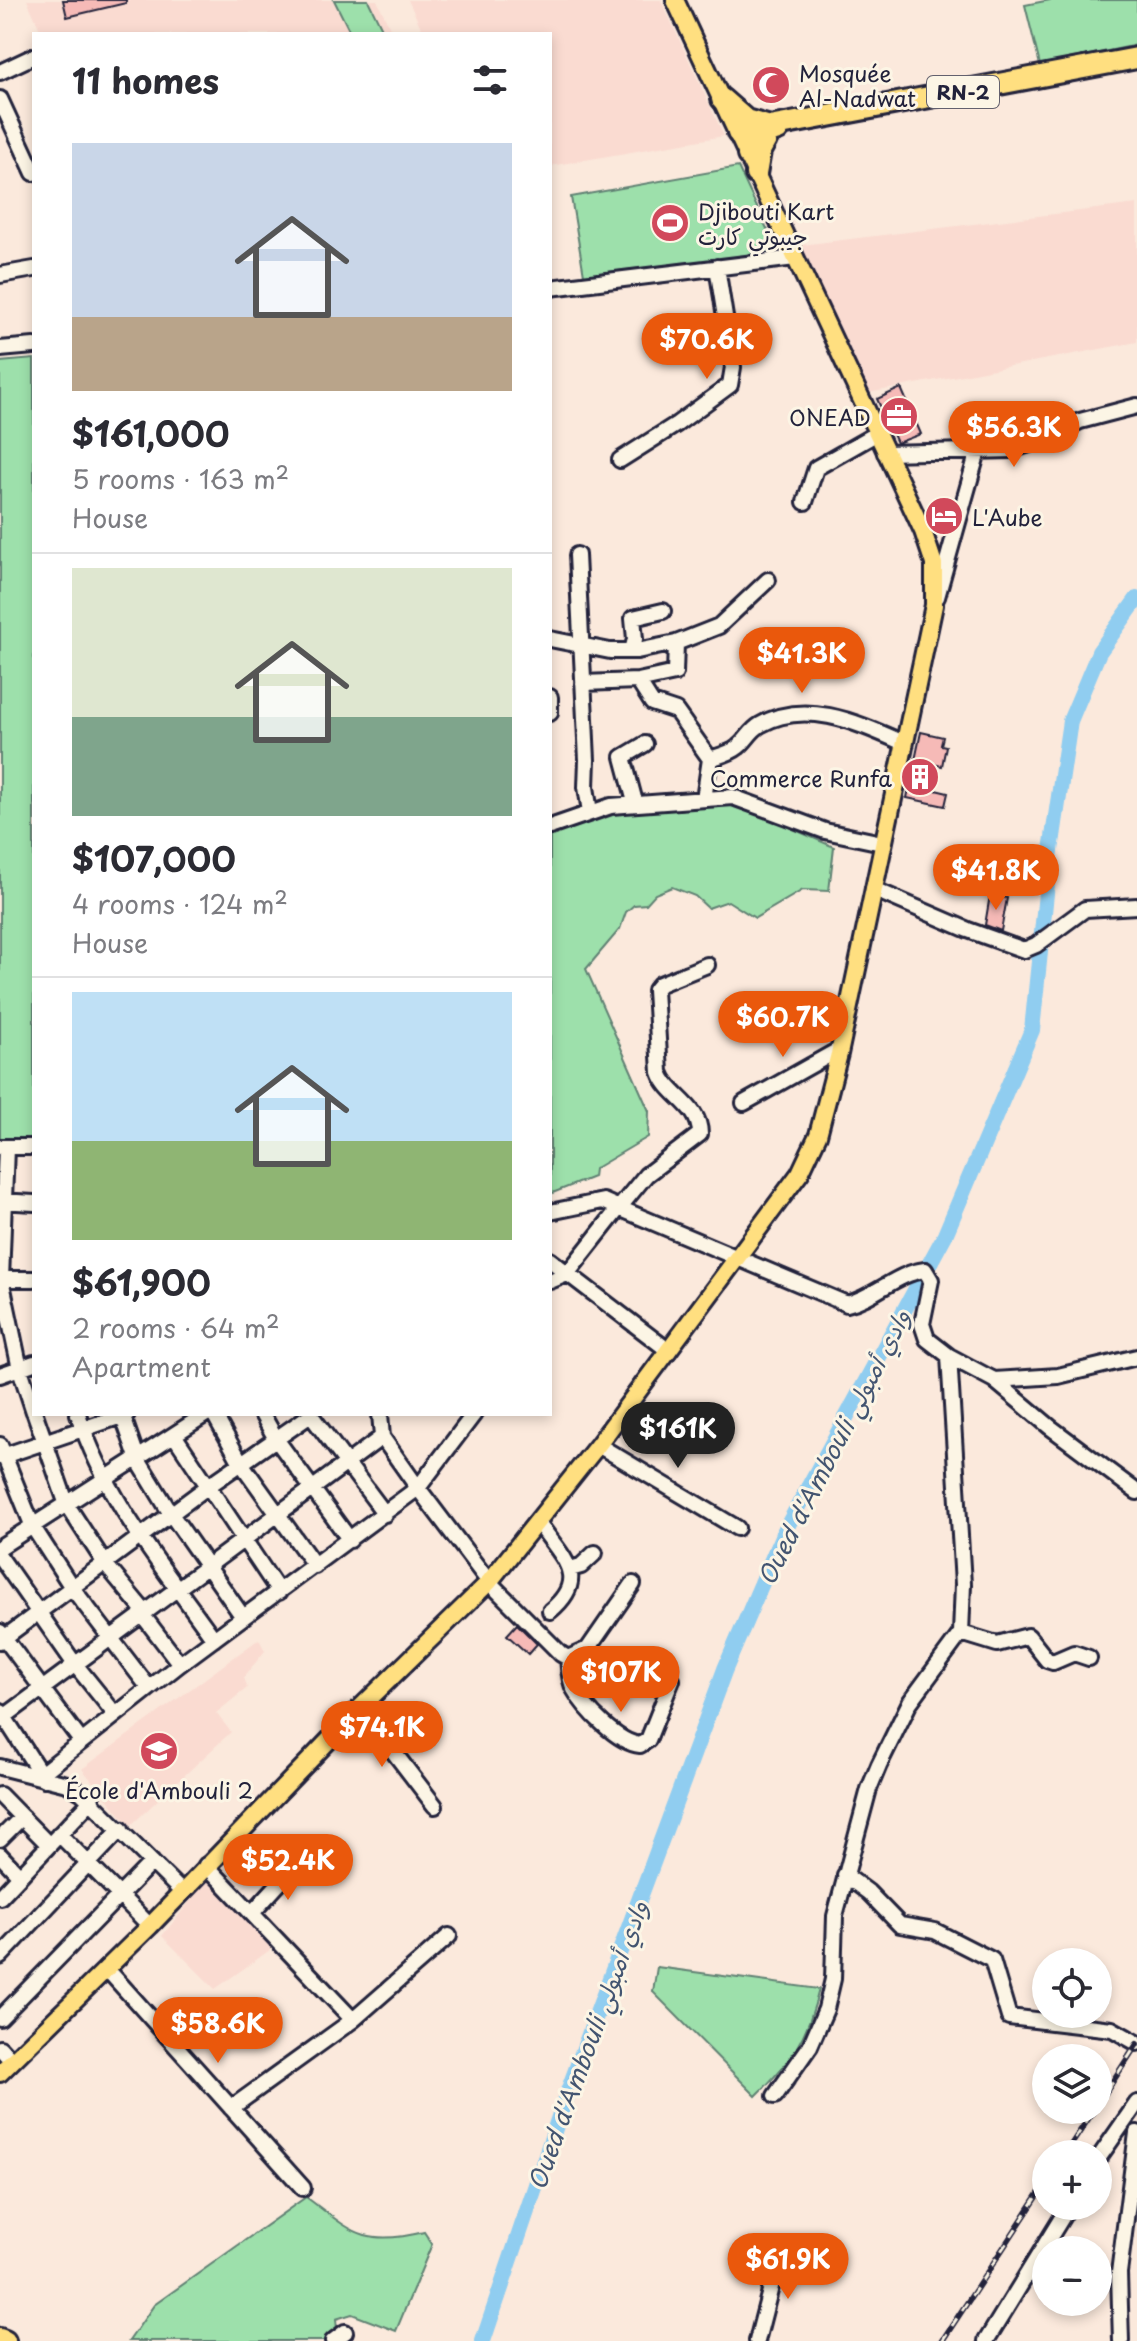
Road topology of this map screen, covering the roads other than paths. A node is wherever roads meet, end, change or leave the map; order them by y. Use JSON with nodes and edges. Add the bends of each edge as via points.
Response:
{"nodes":[{"id":1,"x":675,"y":0,"type":"edge"},
{"id":2,"x":32,"y":57,"type":"edge"},
{"id":3,"x":1137,"y":58,"type":"edge"},
{"id":4,"x":0,"y":72,"type":"edge"},
{"id":5,"x":0,"y":99,"type":"edge"},
{"id":6,"x":722,"y":99,"type":"junction"},
{"id":7,"x":778,"y":128,"type":"junction"},
{"id":8,"x":738,"y":133,"type":"junction"},
{"id":9,"x":752,"y":164,"type":"junction"},
{"id":10,"x":32,"y":169,"type":"edge"},
{"id":11,"x":795,"y":258,"type":"junction"},
{"id":12,"x":717,"y":267,"type":"junction"},
{"id":13,"x":32,"y":269,"type":"edge"},
{"id":14,"x":0,"y":275,"type":"edge"},
{"id":15,"x":552,"y":288,"type":"edge"},
{"id":16,"x":32,"y":346,"type":"edge"},
{"id":17,"x":0,"y":349,"type":"edge"},
{"id":18,"x":1137,"y":406,"type":"edge"},
{"id":19,"x":876,"y":434,"type":"junction"},
{"id":20,"x":978,"y":451,"type":"junction"},
{"id":21,"x":885,"y":453,"type":"junction"},
{"id":22,"x":620,"y":460,"type":"dead end"},
{"id":23,"x":805,"y":502,"type":"dead end"},
{"id":24,"x":577,"y":555,"type":"dead end"},
{"id":25,"x":768,"y":580,"type":"dead end"},
{"id":26,"x":934,"y":605,"type":"junction"},
{"id":27,"x":663,"y":611,"type":"dead end"},
{"id":28,"x":552,"y":639,"type":"edge"},
{"id":29,"x":676,"y":643,"type":"junction"},
{"id":30,"x":583,"y":645,"type":"junction"},
{"id":31,"x":632,"y":651,"type":"junction"},
{"id":32,"x":638,"y":681,"type":"junction"},
{"id":33,"x":583,"y":683,"type":"junction"},
{"id":34,"x":904,"y":743,"type":"junction"},
{"id":35,"x":645,"y":744,"type":"dead end"},
{"id":36,"x":710,"y":759,"type":"junction"},
{"id":37,"x":704,"y":799,"type":"junction"},
{"id":38,"x":635,"y":802,"type":"junction"},
{"id":39,"x":590,"y":812,"type":"junction"},
{"id":40,"x":552,"y":826,"type":"edge"},
{"id":41,"x":882,"y":843,"type":"junction"},
{"id":42,"x":873,"y":889,"type":"junction"},
{"id":43,"x":1137,"y":906,"type":"edge"},
{"id":44,"x":707,"y":965,"type":"dead end"},
{"id":45,"x":840,"y":1049,"type":"junction"},
{"id":46,"x":744,"y":1103,"type":"dead end"},
{"id":47,"x":3,"y":1147,"type":"edge"},
{"id":48,"x":32,"y":1147,"type":"edge"},
{"id":49,"x":2,"y":1201,"type":"edge"},
{"id":50,"x":32,"y":1203,"type":"edge"},
{"id":51,"x":619,"y":1208,"type":"junction"},
{"id":52,"x":552,"y":1212,"type":"edge"},
{"id":53,"x":736,"y":1259,"type":"junction"},
{"id":54,"x":552,"y":1262,"type":"edge"},
{"id":55,"x":567,"y":1274,"type":"junction"},
{"id":56,"x":1,"y":1279,"type":"edge"},
{"id":57,"x":32,"y":1279,"type":"edge"},
{"id":58,"x":552,"y":1280,"type":"edge"},
{"id":59,"x":669,"y":1351,"type":"junction"},
{"id":60,"x":949,"y":1356,"type":"junction"},
{"id":61,"x":1137,"y":1357,"type":"edge"},
{"id":62,"x":27,"y":1366,"type":"edge"},
{"id":63,"x":0,"y":1375,"type":"edge"},
{"id":64,"x":994,"y":1380,"type":"junction"},
{"id":65,"x":32,"y":1400,"type":"edge"},
{"id":66,"x":35,"y":1416,"type":"edge"},
{"id":67,"x":111,"y":1416,"type":"edge"},
{"id":68,"x":125,"y":1416,"type":"edge"},
{"id":69,"x":203,"y":1416,"type":"edge"},
{"id":70,"x":215,"y":1416,"type":"edge"},
{"id":71,"x":263,"y":1416,"type":"edge"},
{"id":72,"x":308,"y":1416,"type":"edge"},
{"id":73,"x":312,"y":1416,"type":"edge"},
{"id":74,"x":380,"y":1416,"type":"edge"},
{"id":75,"x":472,"y":1416,"type":"edge"},
{"id":76,"x":80,"y":1421,"type":"edge"},
{"id":77,"x":174,"y":1435,"type":"junction"},
{"id":78,"x":382,"y":1437,"type":"junction"},
{"id":79,"x":276,"y":1439,"type":"junction"},
{"id":80,"x":44,"y":1441,"type":"junction"},
{"id":81,"x":598,"y":1445,"type":"junction"},
{"id":82,"x":1,"y":1453,"type":"edge"},
{"id":83,"x":138,"y":1460,"type":"junction"},
{"id":84,"x":346,"y":1462,"type":"junction"},
{"id":85,"x":241,"y":1463,"type":"junction"},
{"id":86,"x":104,"y":1481,"type":"junction"},
{"id":87,"x":207,"y":1487,"type":"junction"},
{"id":88,"x":311,"y":1488,"type":"junction"},
{"id":89,"x":418,"y":1488,"type":"junction"},
{"id":90,"x":1137,"y":1492,"type":"edge"},
{"id":91,"x":67,"y":1505,"type":"junction"},
{"id":92,"x":277,"y":1513,"type":"junction"},
{"id":93,"x":171,"y":1514,"type":"junction"},
{"id":94,"x":385,"y":1514,"type":"junction"},
{"id":95,"x":538,"y":1522,"type":"junction"},
{"id":96,"x":33,"y":1527,"type":"junction"},
{"id":97,"x":737,"y":1528,"type":"dead end"},
{"id":98,"x":242,"y":1538,"type":"junction"},
{"id":99,"x":140,"y":1539,"type":"junction"},
{"id":100,"x":350,"y":1540,"type":"junction"},
{"id":101,"x":0,"y":1547,"type":"edge"},
{"id":102,"x":595,"y":1553,"type":"dead end"},
{"id":103,"x":0,"y":1557,"type":"edge"},
{"id":104,"x":208,"y":1564,"type":"junction"},
{"id":105,"x":106,"y":1565,"type":"junction"},
{"id":106,"x":315,"y":1566,"type":"junction"},
{"id":107,"x":570,"y":1569,"type":"junction"},
{"id":108,"x":489,"y":1582,"type":"junction"},
{"id":109,"x":633,"y":1584,"type":"dead end"},
{"id":110,"x":177,"y":1587,"type":"junction"},
{"id":111,"x":73,"y":1589,"type":"junction"},
{"id":112,"x":279,"y":1592,"type":"junction"},
{"id":113,"x":550,"y":1611,"type":"dead end"},
{"id":114,"x":38,"y":1612,"type":"junction"},
{"id":115,"x":142,"y":1612,"type":"junction"},
{"id":116,"x":243,"y":1617,"type":"junction"},
{"id":117,"x":961,"y":1633,"type":"junction"},
{"id":118,"x":2,"y":1637,"type":"edge"},
{"id":119,"x":109,"y":1637,"type":"junction"},
{"id":120,"x":214,"y":1639,"type":"junction"},
{"id":121,"x":568,"y":1658,"type":"junction"},
{"id":122,"x":1089,"y":1658,"type":"dead end"},
{"id":123,"x":74,"y":1663,"type":"junction"},
{"id":124,"x":180,"y":1664,"type":"junction"},
{"id":125,"x":672,"y":1680,"type":"dead end"},
{"id":126,"x":41,"y":1687,"type":"junction"},
{"id":127,"x":149,"y":1688,"type":"junction"},
{"id":128,"x":360,"y":1708,"type":"junction"},
{"id":129,"x":115,"y":1714,"type":"junction"},
{"id":130,"x":1,"y":1716,"type":"edge"},
{"id":131,"x":81,"y":1741,"type":"junction"},
{"id":132,"x":3,"y":1773,"type":"edge"},
{"id":133,"x":42,"y":1777,"type":"junction"},
{"id":134,"x":0,"y":1795,"type":"edge"},
{"id":135,"x":92,"y":1800,"type":"junction"},
{"id":136,"x":435,"y":1806,"type":"dead end"},
{"id":137,"x":22,"y":1817,"type":"junction"},
{"id":138,"x":121,"y":1829,"type":"junction"},
{"id":139,"x":0,"y":1839,"type":"edge"},
{"id":140,"x":54,"y":1840,"type":"junction"},
{"id":141,"x":0,"y":1855,"type":"edge"},
{"id":142,"x":152,"y":1862,"type":"junction"},
{"id":143,"x":87,"y":1864,"type":"junction"},
{"id":144,"x":206,"y":1865,"type":"junction"},
{"id":145,"x":296,"y":1865,"type":"dead end"},
{"id":146,"x":845,"y":1875,"type":"junction"},
{"id":147,"x":20,"y":1876,"type":"junction"},
{"id":148,"x":181,"y":1891,"type":"junction"},
{"id":149,"x":1,"y":1894,"type":"edge"},
{"id":150,"x":120,"y":1896,"type":"junction"},
{"id":151,"x":252,"y":1913,"type":"junction"},
{"id":152,"x":150,"y":1926,"type":"junction"},
{"id":153,"x":449,"y":1936,"type":"dead end"},
{"id":154,"x":0,"y":1957,"type":"edge"},
{"id":155,"x":106,"y":1968,"type":"junction"},
{"id":156,"x":0,"y":2018,"type":"edge"},
{"id":157,"x":353,"y":2020,"type":"junction"},
{"id":158,"x":1137,"y":2043,"type":"edge"},
{"id":159,"x":0,"y":2048,"type":"edge"},
{"id":160,"x":6,"y":2067,"type":"edge"},
{"id":161,"x":775,"y":2096,"type":"dead end"},
{"id":162,"x":1137,"y":2103,"type":"edge"},
{"id":163,"x":231,"y":2108,"type":"junction"},
{"id":164,"x":1137,"y":2133,"type":"edge"},
{"id":165,"x":1111,"y":2140,"type":"edge"},
{"id":166,"x":303,"y":2188,"type":"dead end"},
{"id":167,"x":1060,"y":2220,"type":"edge"},
{"id":168,"x":780,"y":2252,"type":"dead end"},
{"id":169,"x":757,"y":2341,"type":"edge"},
{"id":170,"x":986,"y":2341,"type":"edge"},
{"id":171,"x":1121,"y":2341,"type":"edge"}],
"edges":[{"from":1,"to":6,"type":"main road"},
{"from":2,"to":4,"type":"street"},
{"from":3,"to":7,"type":"highway","number":"RN-2"},
{"from":5,"to":10,"type":"street"},
{"from":6,"to":7,"type":"highway","via":[[746,120]]},
{"from":6,"to":8,"type":"main road"},
{"from":7,"to":8,"type":"highway","number":"RN-2"},
{"from":7,"to":9,"type":"highway","via":[[760,138]]},
{"from":8,"to":9,"type":"main road"},
{"from":9,"to":11,"type":"main road"},
{"from":11,"to":12,"type":"street"},
{"from":11,"to":19,"type":"main road"},
{"from":12,"to":15,"type":"street"},
{"from":12,"to":22,"type":"street","via":[[733,367],[730,385]]},
{"from":13,"to":14,"type":"street"},
{"from":16,"to":17,"type":"street"},
{"from":18,"to":20,"type":"street","via":[[1080,421],[1011,450]]},
{"from":19,"to":21,"type":"main road"},
{"from":19,"to":23,"type":"street","via":[[816,468]]},
{"from":20,"to":21,"type":"street"},
{"from":20,"to":26,"type":"street"},
{"from":21,"to":26,"type":"main road","via":[[930,550]]},
{"from":24,"to":30,"type":"street"},
{"from":25,"to":29,"type":"street","via":[[719,626]]},
{"from":26,"to":34,"type":"main road"},
{"from":27,"to":31,"type":"street","via":[[633,618]]},
{"from":28,"to":30,"type":"street"},
{"from":29,"to":31,"type":"street"},
{"from":29,"to":32,"type":"street","via":[[675,673]]},
{"from":30,"to":31,"type":"street"},
{"from":30,"to":33,"type":"street"},
{"from":32,"to":33,"type":"street"},
{"from":32,"to":36,"type":"street","via":[[652,703],[676,711]]},
{"from":33,"to":39,"type":"street"},
{"from":34,"to":36,"type":"street","via":[[851,721],[792,714],[761,724],[736,749]]},
{"from":34,"to":41,"type":"main road"},
{"from":35,"to":38,"type":"street","via":[[623,757]]},
{"from":36,"to":37,"type":"street"},
{"from":37,"to":38,"type":"street"},
{"from":37,"to":41,"type":"street","via":[[747,800],[825,831]]},
{"from":38,"to":39,"type":"street"},
{"from":39,"to":40,"type":"street"},
{"from":41,"to":42,"type":"main road"},
{"from":42,"to":43,"type":"street","via":[[1024,950],[1085,909]]},
{"from":42,"to":45,"type":"main road"},
{"from":44,"to":51,"type":"street","via":[[660,984],[654,1003],[660,1072],[695,1113],[700,1134],[646,1175]]},
{"from":45,"to":46,"type":"street"},
{"from":45,"to":53,"type":"main road","via":[[818,1135],[800,1173]]},
{"from":47,"to":48,"type":"street"},
{"from":47,"to":49,"type":"street"},
{"from":49,"to":50,"type":"street"},
{"from":49,"to":56,"type":"street"},
{"from":51,"to":52,"type":"street","via":[[603,1201]]},
{"from":51,"to":53,"type":"street"},
{"from":51,"to":55,"type":"street"},
{"from":53,"to":59,"type":"main road"},
{"from":53,"to":60,"type":"street","via":[[847,1304],[864,1300],[909,1272],[925,1270],[931,1280],[923,1333]]},
{"from":54,"to":55,"type":"street"},
{"from":55,"to":58,"type":"street"},
{"from":55,"to":59,"type":"street"},
{"from":56,"to":57,"type":"street"},
{"from":56,"to":62,"type":"street"},
{"from":59,"to":81,"type":"main road"},
{"from":60,"to":64,"type":"street"},
{"from":60,"to":117,"type":"street","via":[[963,1584]]},
{"from":61,"to":64,"type":"street","via":[[1058,1376]]},
{"from":62,"to":63,"type":"street"},
{"from":62,"to":65,"type":"street"},
{"from":64,"to":90,"type":"street"},
{"from":66,"to":80,"type":"street"},
{"from":67,"to":76,"type":"street"},
{"from":68,"to":83,"type":"street"},
{"from":69,"to":77,"type":"street"},
{"from":70,"to":85,"type":"street"},
{"from":71,"to":79,"type":"street"},
{"from":72,"to":79,"type":"street"},
{"from":73,"to":84,"type":"street"},
{"from":74,"to":78,"type":"street"},
{"from":75,"to":89,"type":"street"},
{"from":76,"to":80,"type":"street"},
{"from":76,"to":86,"type":"street"},
{"from":77,"to":83,"type":"street"},
{"from":77,"to":87,"type":"street"},
{"from":78,"to":84,"type":"street"},
{"from":78,"to":89,"type":"street"},
{"from":79,"to":85,"type":"street"},
{"from":79,"to":88,"type":"street"},
{"from":80,"to":82,"type":"street"},
{"from":80,"to":91,"type":"street"},
{"from":81,"to":95,"type":"main road"},
{"from":81,"to":97,"type":"street"},
{"from":82,"to":96,"type":"street"},
{"from":83,"to":86,"type":"street"},
{"from":83,"to":93,"type":"street"},
{"from":84,"to":88,"type":"street"},
{"from":84,"to":94,"type":"street"},
{"from":85,"to":87,"type":"street"},
{"from":85,"to":92,"type":"street"},
{"from":86,"to":91,"type":"street"},
{"from":86,"to":99,"type":"street"},
{"from":87,"to":93,"type":"street"},
{"from":87,"to":98,"type":"street"},
{"from":88,"to":92,"type":"street"},
{"from":88,"to":100,"type":"street"},
{"from":89,"to":94,"type":"street"},
{"from":89,"to":108,"type":"street"},
{"from":91,"to":96,"type":"street"},
{"from":91,"to":105,"type":"street"},
{"from":92,"to":98,"type":"street"},
{"from":92,"to":106,"type":"street"},
{"from":93,"to":99,"type":"street"},
{"from":93,"to":104,"type":"street"},
{"from":94,"to":100,"type":"street"},
{"from":95,"to":107,"type":"street"},
{"from":95,"to":108,"type":"main road"},
{"from":96,"to":101,"type":"street"},
{"from":96,"to":111,"type":"street"},
{"from":98,"to":104,"type":"street"},
{"from":98,"to":112,"type":"street"},
{"from":99,"to":105,"type":"street"},
{"from":99,"to":110,"type":"street"},
{"from":100,"to":106,"type":"street"},
{"from":102,"to":107,"type":"street"},
{"from":103,"to":114,"type":"street"},
{"from":104,"to":110,"type":"street"},
{"from":104,"to":116,"type":"street"},
{"from":105,"to":111,"type":"street"},
{"from":105,"to":115,"type":"street"},
{"from":106,"to":112,"type":"street"},
{"from":107,"to":113,"type":"street","via":[[572,1588]]},
{"from":108,"to":121,"type":"street"},
{"from":108,"to":128,"type":"main road"},
{"from":109,"to":121,"type":"street","via":[[588,1649]]},
{"from":110,"to":115,"type":"street"},
{"from":110,"to":120,"type":"street"},
{"from":111,"to":114,"type":"street"},
{"from":111,"to":119,"type":"street"},
{"from":112,"to":116,"type":"street"},
{"from":114,"to":118,"type":"street"},
{"from":114,"to":123,"type":"street"},
{"from":115,"to":119,"type":"street"},
{"from":115,"to":124,"type":"street"},
{"from":116,"to":120,"type":"street"},
{"from":117,"to":122,"type":"street","via":[[997,1644],[1028,1636],[1053,1662],[1074,1653]]},
{"from":117,"to":146,"type":"street","via":[[910,1702],[879,1765]]},
{"from":118,"to":126,"type":"street"},
{"from":119,"to":123,"type":"street"},
{"from":119,"to":127,"type":"street"},
{"from":120,"to":124,"type":"street"},
{"from":121,"to":125,"type":"street","via":[[572,1686],[614,1735],[629,1744],[648,1740]]},
{"from":123,"to":126,"type":"street"},
{"from":123,"to":129,"type":"street"},
{"from":124,"to":127,"type":"street"},
{"from":126,"to":130,"type":"street"},
{"from":126,"to":131,"type":"street"},
{"from":127,"to":129,"type":"street"},
{"from":128,"to":136,"type":"street"},
{"from":128,"to":144,"type":"main road"},
{"from":129,"to":131,"type":"street"},
{"from":130,"to":133,"type":"street"},
{"from":131,"to":133,"type":"street"},
{"from":132,"to":133,"type":"street"},
{"from":133,"to":135,"type":"street","via":[[67,1784]]},
{"from":134,"to":137,"type":"street"},
{"from":135,"to":138,"type":"street"},
{"from":135,"to":140,"type":"street"},
{"from":137,"to":139,"type":"street"},
{"from":137,"to":140,"type":"street"},
{"from":138,"to":142,"type":"street"},
{"from":138,"to":143,"type":"street"},
{"from":140,"to":143,"type":"street"},
{"from":140,"to":147,"type":"street"},
{"from":141,"to":147,"type":"street"},
{"from":142,"to":148,"type":"street"},
{"from":142,"to":150,"type":"street"},
{"from":143,"to":150,"type":"street"},
{"from":143,"to":154,"type":"street"},
{"from":144,"to":148,"type":"main road"},
{"from":144,"to":151,"type":"street"},
{"from":145,"to":151,"type":"street"},
{"from":146,"to":158,"type":"street","via":[[900,1925],[935,1931],[992,1960],[1009,2017],[1112,2029]]},
{"from":146,"to":161,"type":"street","via":[[835,1916],[833,1979],[826,2009],[810,2046]]},
{"from":147,"to":149,"type":"street"},
{"from":148,"to":152,"type":"main road"},
{"from":150,"to":152,"type":"street"},
{"from":150,"to":156,"type":"street"},
{"from":151,"to":157,"type":"street"},
{"from":152,"to":155,"type":"main road"},
{"from":153,"to":157,"type":"street"},
{"from":155,"to":160,"type":"main road"},
{"from":155,"to":163,"type":"street"},
{"from":157,"to":163,"type":"street"},
{"from":159,"to":160,"type":"street"},
{"from":162,"to":165,"type":"street"},
{"from":163,"to":166,"type":"street"},
{"from":164,"to":171,"type":"street","via":[[1119,2273]]},
{"from":167,"to":170,"type":"street"},
{"from":168,"to":169,"type":"street"}]}
